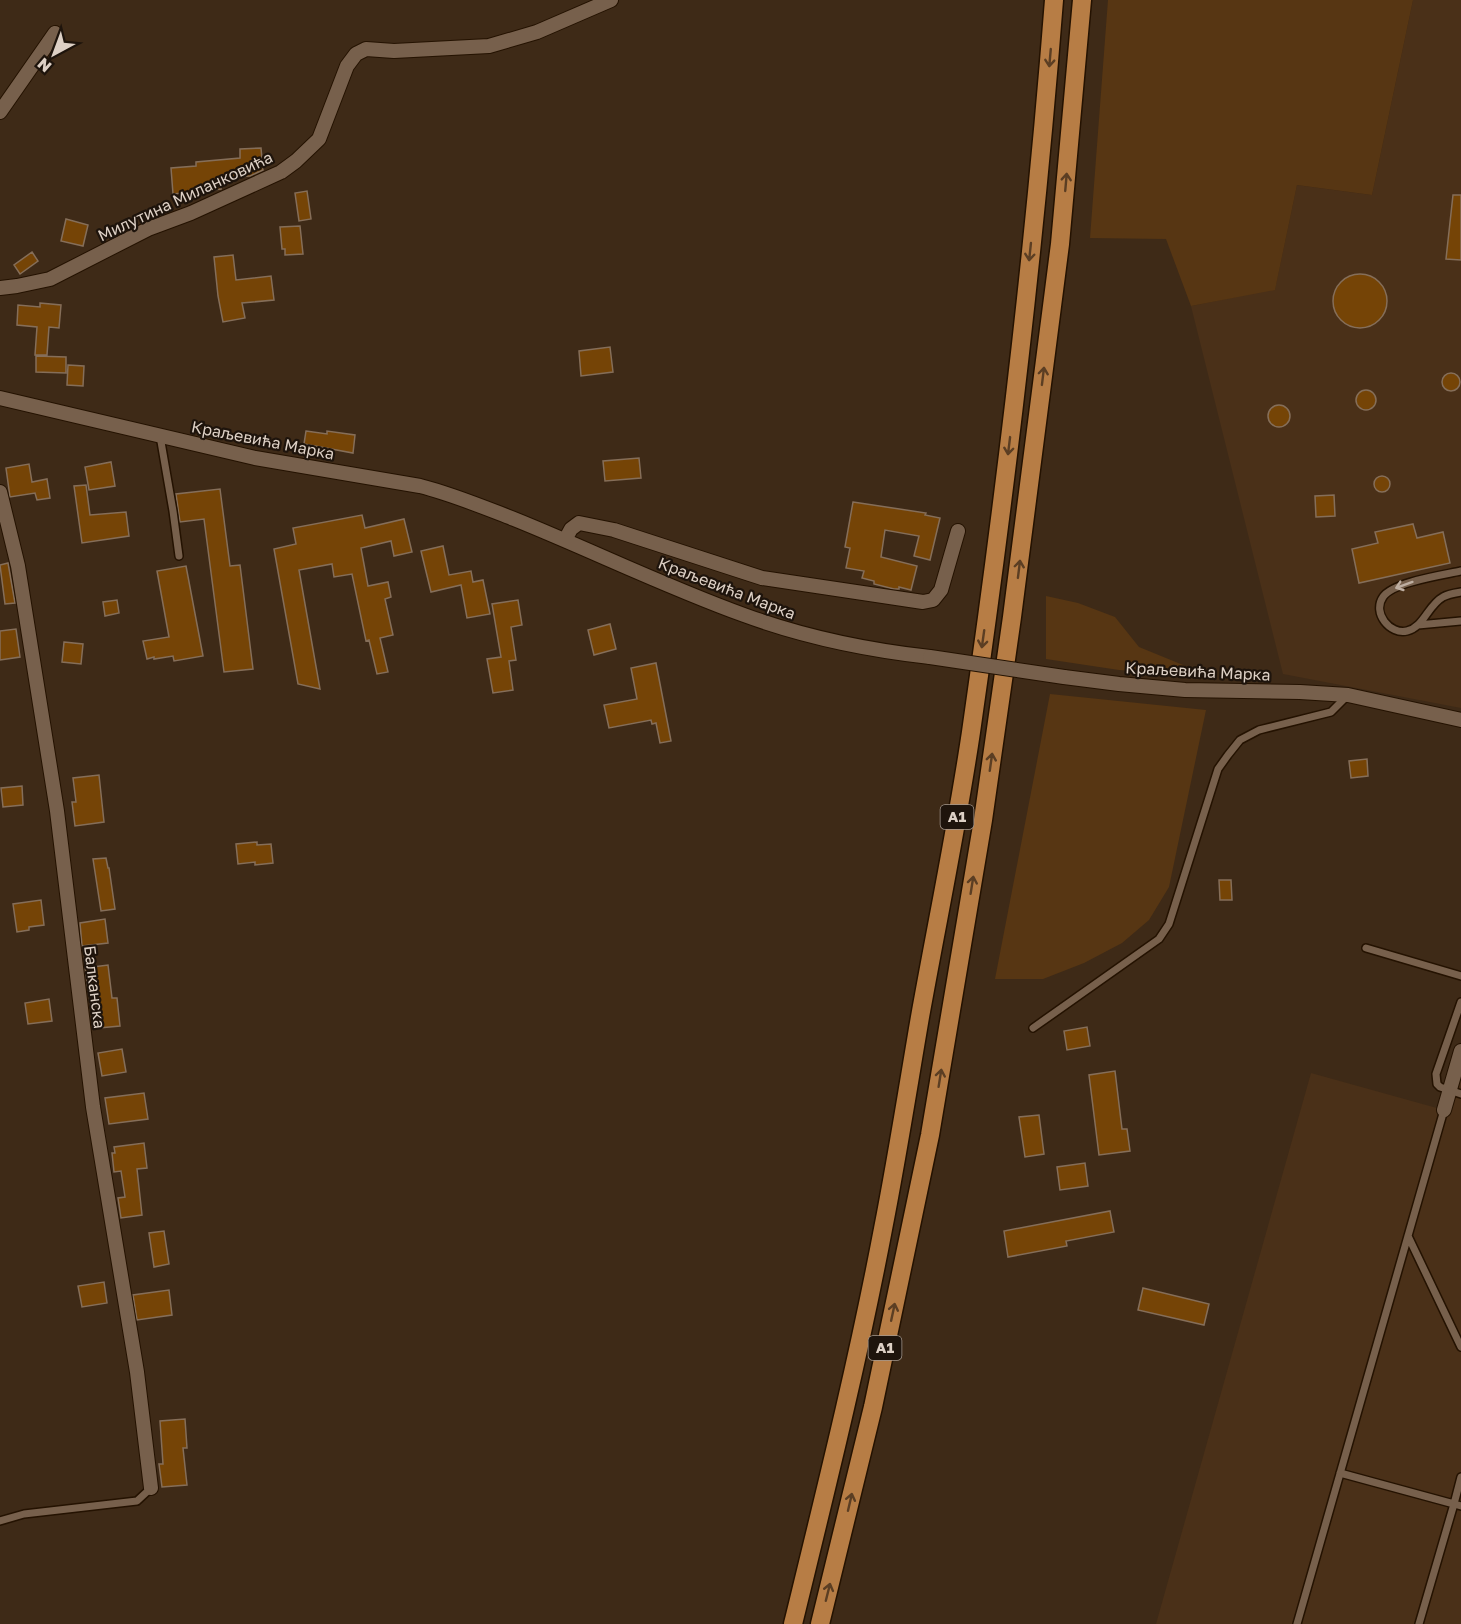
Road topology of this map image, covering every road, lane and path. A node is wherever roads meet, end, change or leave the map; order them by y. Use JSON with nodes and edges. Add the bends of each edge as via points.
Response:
{"nodes":[{"id":1,"x":611,"y":0,"type":"edge"},
{"id":2,"x":1054,"y":0,"type":"edge"},
{"id":3,"x":1082,"y":0,"type":"edge"},
{"id":4,"x":55,"y":33,"type":"dead end"},
{"id":5,"x":0,"y":112,"type":"edge"},
{"id":6,"x":0,"y":288,"type":"edge"},
{"id":7,"x":0,"y":398,"type":"edge"},
{"id":8,"x":160,"y":436,"type":"junction"},
{"id":9,"x":0,"y":492,"type":"edge"},
{"id":10,"x":958,"y":531,"type":"dead end"},
{"id":11,"x":565,"y":540,"type":"junction"},
{"id":12,"x":179,"y":556,"type":"dead end"},
{"id":13,"x":1461,"y":571,"type":"edge"},
{"id":14,"x":1461,"y":592,"type":"edge"},
{"id":15,"x":1461,"y":621,"type":"edge"},
{"id":16,"x":1418,"y":625,"type":"junction"},
{"id":17,"x":1348,"y":695,"type":"junction"},
{"id":18,"x":1461,"y":720,"type":"edge"},
{"id":19,"x":1366,"y":948,"type":"dead end"},
{"id":20,"x":1461,"y":976,"type":"edge"},
{"id":21,"x":1461,"y":1002,"type":"edge"},
{"id":22,"x":1033,"y":1028,"type":"dead end"},
{"id":23,"x":1461,"y":1051,"type":"edge"},
{"id":24,"x":1455,"y":1092,"type":"edge"},
{"id":25,"x":1444,"y":1110,"type":"joint"},
{"id":26,"x":1408,"y":1236,"type":"junction"},
{"id":27,"x":1461,"y":1347,"type":"edge"},
{"id":28,"x":1340,"y":1473,"type":"junction"},
{"id":29,"x":1461,"y":1477,"type":"edge"},
{"id":30,"x":151,"y":1488,"type":"joint"},
{"id":31,"x":1457,"y":1505,"type":"edge"},
{"id":32,"x":0,"y":1521,"type":"edge"},
{"id":33,"x":793,"y":1624,"type":"edge"},
{"id":34,"x":820,"y":1624,"type":"edge"},
{"id":35,"x":1297,"y":1624,"type":"edge"},
{"id":36,"x":1419,"y":1624,"type":"edge"}],
"edges":[{"from":1,"to":6,"type":"street","name":"Милутина Миланковића","via":[[537,32],[489,46],[366,49],[347,66],[319,140],[281,172],[148,229],[50,279]]},
{"from":2,"to":33,"type":"highway","number":"A1","one_way":true,"via":[[1011,430],[971,732],[883,1230]]},
{"from":34,"to":3,"type":"highway","number":"A1","one_way":true,"via":[[873,1407],[928,1147],[983,820],[1060,244]]},
{"from":4,"to":5,"type":"street"},
{"from":7,"to":8,"type":"street","name":"Краљевића Марка"},
{"from":8,"to":11,"type":"street","name":"Краљевића Марка","via":[[255,458],[420,486]]},
{"from":8,"to":12,"type":"lane"},
{"from":9,"to":30,"type":"street","name":"Балканска","via":[[18,566],[57,811],[93,1107]]},
{"from":10,"to":11,"type":"street","via":[[941,590],[933,600],[923,602],[762,578],[614,530],[579,523]]},
{"from":11,"to":17,"type":"street","name":"Краљевића Марка","bridge":true,"via":[[744,616],[883,651],[1119,684]]},
{"from":13,"to":16,"type":"lane","one_way":true,"via":[[1398,586],[1383,597],[1380,613],[1393,629],[1409,631]]},
{"from":14,"to":16,"type":"lane","via":[[1444,596]]},
{"from":15,"to":16,"type":"lane"},
{"from":17,"to":18,"type":"street","name":"Краљевића Марка"},
{"from":17,"to":22,"type":"lane","via":[[1331,712],[1259,730],[1240,741],[1218,769],[1169,924],[1159,939]]},
{"from":19,"to":20,"type":"lane"},
{"from":21,"to":24,"type":"lane","via":[[1436,1074],[1437,1084]]},
{"from":23,"to":24,"type":"street"},
{"from":24,"to":25,"type":"street"},
{"from":25,"to":26,"type":"lane"},
{"from":26,"to":27,"type":"lane"},
{"from":26,"to":28,"type":"lane"},
{"from":28,"to":31,"type":"lane"},
{"from":28,"to":35,"type":"lane"},
{"from":29,"to":31,"type":"lane"},
{"from":30,"to":32,"type":"lane","via":[[137,1501],[24,1514]]},
{"from":31,"to":36,"type":"lane"}]}
